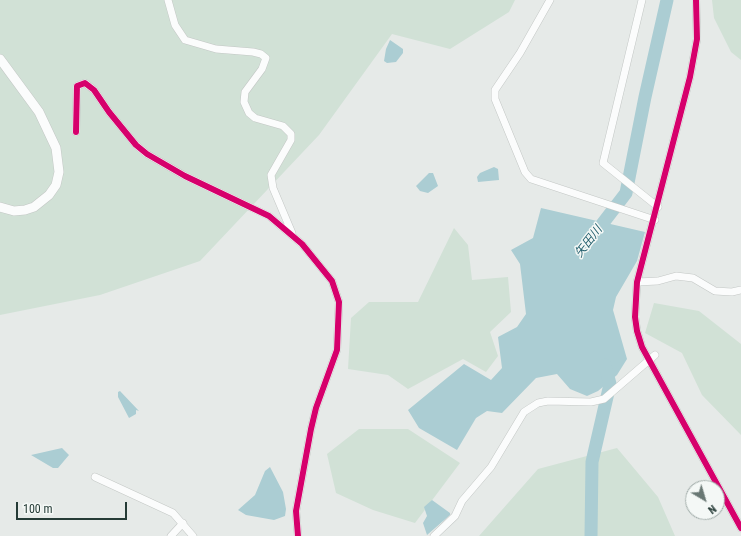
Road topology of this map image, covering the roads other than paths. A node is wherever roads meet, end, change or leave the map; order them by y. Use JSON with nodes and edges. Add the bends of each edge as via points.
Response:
{"nodes":[{"id":1,"x":168,"y":0,"type":"edge"},
{"id":2,"x":550,"y":0,"type":"edge"},
{"id":3,"x":642,"y":0,"type":"edge"},
{"id":4,"x":696,"y":0,"type":"edge"},
{"id":5,"x":0,"y":59,"type":"edge"},
{"id":6,"x":76,"y":132,"type":"dead end"},
{"id":7,"x":0,"y":207,"type":"edge"},
{"id":8,"x":658,"y":207,"type":"junction"},
{"id":9,"x":655,"y":220,"type":"junction"},
{"id":10,"x":292,"y":235,"type":"junction"},
{"id":11,"x":637,"y":282,"type":"junction"},
{"id":12,"x":741,"y":290,"type":"edge"},
{"id":13,"x":655,"y":355,"type":"dead end"},
{"id":14,"x":649,"y":360,"type":"junction"},
{"id":15,"x":95,"y":477,"type":"dead end"},
{"id":16,"x":183,"y":523,"type":"junction"},
{"id":17,"x":741,"y":528,"type":"edge"},
{"id":18,"x":171,"y":536,"type":"edge"},
{"id":19,"x":193,"y":536,"type":"edge"},
{"id":20,"x":298,"y":536,"type":"edge"},
{"id":21,"x":434,"y":536,"type":"edge"}],
"edges":[{"from":1,"to":10,"type":"street","via":[[175,25],[185,40],[216,49],[253,52],[266,58],[262,69],[245,92],[244,102],[248,113],[255,118],[282,126],[291,134],[291,140],[271,175],[273,188]]},
{"from":2,"to":9,"type":"street","via":[[520,53],[495,90],[496,99],[525,172],[531,179]]},
{"from":3,"to":8,"type":"street","via":[[603,163]]},
{"from":4,"to":8,"type":"street","via":[[697,39],[694,56]]},
{"from":5,"to":7,"type":"street","via":[[39,112],[56,148],[60,172],[56,185],[49,195],[34,207],[14,211]]},
{"from":6,"to":10,"type":"street","via":[[78,86],[85,83],[94,90],[136,145],[147,154],[185,176],[269,216]]},
{"from":8,"to":9,"type":"street"},
{"from":9,"to":11,"type":"street"},
{"from":10,"to":20,"type":"street","via":[[324,269],[332,281],[339,302],[337,350],[311,429],[296,511]]},
{"from":11,"to":12,"type":"street","via":[[658,281],[676,276],[693,278],[715,291]]},
{"from":11,"to":14,"type":"street","via":[[637,331]]},
{"from":13,"to":14,"type":"street"},
{"from":14,"to":17,"type":"street"},
{"from":14,"to":21,"type":"street","via":[[604,399],[591,402],[548,401],[538,403],[524,412],[491,467],[462,501],[455,516]]},
{"from":15,"to":16,"type":"street","via":[[173,513]]},
{"from":16,"to":18,"type":"street"},
{"from":16,"to":19,"type":"street"}]}
